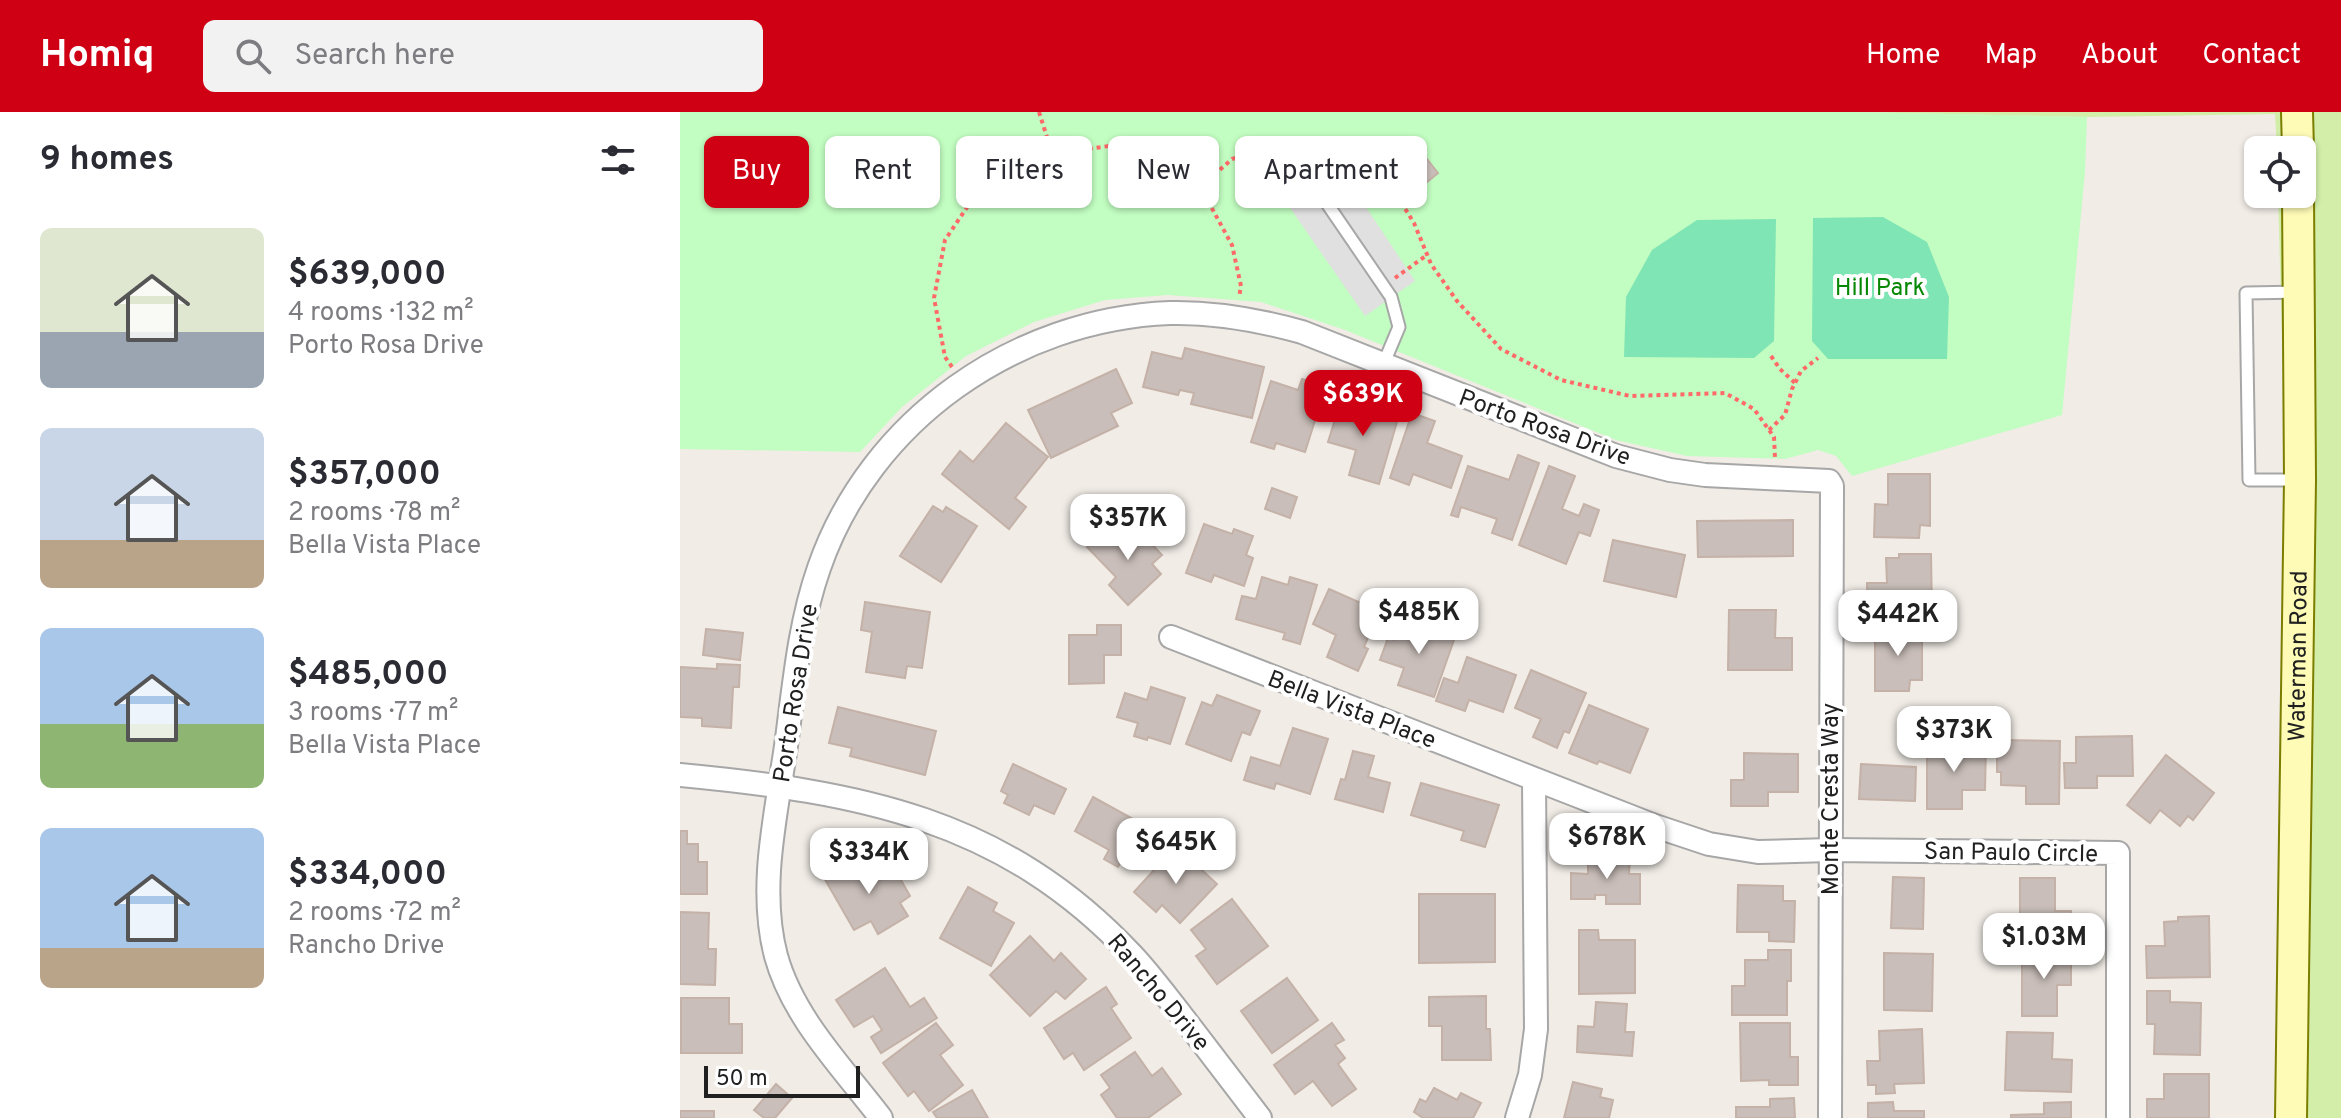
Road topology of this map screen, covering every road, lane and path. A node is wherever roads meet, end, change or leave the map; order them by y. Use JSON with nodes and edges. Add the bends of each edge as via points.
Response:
{"nodes":[{"id":1,"x":1039,"y":112,"type":"edge"},
{"id":2,"x":2297,"y":112,"type":"edge"},
{"id":3,"x":1047,"y":136,"type":"edge"},
{"id":4,"x":2298,"y":136,"type":"edge"},
{"id":5,"x":1235,"y":158,"type":"edge"},
{"id":6,"x":1219,"y":171,"type":"edge"},
{"id":7,"x":967,"y":208,"type":"edge"},
{"id":8,"x":1212,"y":208,"type":"edge"},
{"id":9,"x":1330,"y":208,"type":"edge"},
{"id":10,"x":1405,"y":208,"type":"edge"},
{"id":11,"x":2298,"y":208,"type":"edge"},
{"id":12,"x":1427,"y":255,"type":"junction"},
{"id":13,"x":1383,"y":286,"type":"junction"},
{"id":14,"x":2299,"y":292,"type":"junction"},
{"id":15,"x":1234,"y":317,"type":"junction"},
{"id":16,"x":1771,"y":356,"type":"dead end"},
{"id":17,"x":1818,"y":358,"type":"dead end"},
{"id":18,"x":1383,"y":365,"type":"junction"},
{"id":19,"x":961,"y":383,"type":"junction"},
{"id":20,"x":1795,"y":383,"type":"junction"},
{"id":21,"x":1769,"y":430,"type":"junction"},
{"id":22,"x":1775,"y":480,"type":"junction"},
{"id":23,"x":2300,"y":480,"type":"junction"},
{"id":24,"x":1829,"y":481,"type":"joint"},
{"id":25,"x":1171,"y":637,"type":"dead end"},
{"id":26,"x":680,"y":775,"type":"edge"},
{"id":27,"x":1534,"y":780,"type":"junction"},
{"id":28,"x":780,"y":786,"type":"junction"},
{"id":29,"x":1830,"y":850,"type":"junction"},
{"id":30,"x":881,"y":1118,"type":"edge"},
{"id":31,"x":1260,"y":1118,"type":"edge"},
{"id":32,"x":1517,"y":1118,"type":"edge"},
{"id":33,"x":1830,"y":1118,"type":"edge"},
{"id":34,"x":2118,"y":1118,"type":"edge"},
{"id":35,"x":2291,"y":1118,"type":"edge"}],
"edges":[{"from":1,"to":3,"type":"path"},
{"from":2,"to":4,"type":"main road"},
{"from":5,"to":6,"type":"path"},
{"from":7,"to":19,"type":"path","via":[[945,240],[934,298],[945,357]]},
{"from":8,"to":15,"type":"path","via":[[1232,245],[1241,286]]},
{"from":9,"to":13,"type":"lane"},
{"from":10,"to":12,"type":"path"},
{"from":11,"to":14,"type":"main road","name":"Waterman Road"},
{"from":12,"to":13,"type":"path"},
{"from":12,"to":21,"type":"path","via":[[1457,301],[1501,349],[1561,380],[1630,396],[1725,393],[1754,409]]},
{"from":13,"to":18,"type":"lane","via":[[1399,327]]},
{"from":14,"to":23,"type":"main road","name":"Waterman Road"},
{"from":14,"to":23,"type":"lane","via":[[2246,293],[2249,480]]},
{"from":15,"to":18,"type":"street","name":"Porto Rosa Drive","via":[[1302,332]]},
{"from":15,"to":19,"type":"street","name":"Porto Rosa Drive","via":[[1168,313],[1115,319],[1012,352]]},
{"from":16,"to":20,"type":"path"},
{"from":17,"to":20,"type":"path"},
{"from":18,"to":22,"type":"street","name":"Porto Rosa Drive","via":[[1616,456],[1670,470]]},
{"from":19,"to":28,"type":"street","name":"Porto Rosa Drive","via":[[923,412],[886,451],[829,542],[803,619]]},
{"from":20,"to":21,"type":"path","via":[[1785,415]]},
{"from":21,"to":22,"type":"path","via":[[1774,437]]},
{"from":22,"to":24,"type":"street","name":"Porto Rosa Drive"},
{"from":23,"to":35,"type":"main road","name":"Waterman Road"},
{"from":24,"to":29,"type":"street","name":"Monte Cresta Way"},
{"from":25,"to":27,"type":"street","name":"Bella Vista Place"},
{"from":26,"to":28,"type":"street","name":"Rancho Drive"},
{"from":27,"to":29,"type":"street","name":"Bella Vista Place","via":[[1709,844],[1758,852]]},
{"from":27,"to":32,"type":"street","via":[[1536,1029]]},
{"from":28,"to":30,"type":"street","name":"Porto Rosa Drive","via":[[768,891],[777,959],[807,1022]]},
{"from":28,"to":31,"type":"street","name":"Rancho Drive","via":[[886,806],[936,822],[1009,856],[1053,885],[1133,955]]},
{"from":29,"to":33,"type":"street","name":"Monte Cresta Way"},
{"from":29,"to":34,"type":"street","name":"San Paulo Circle","via":[[2118,853]]}]}
